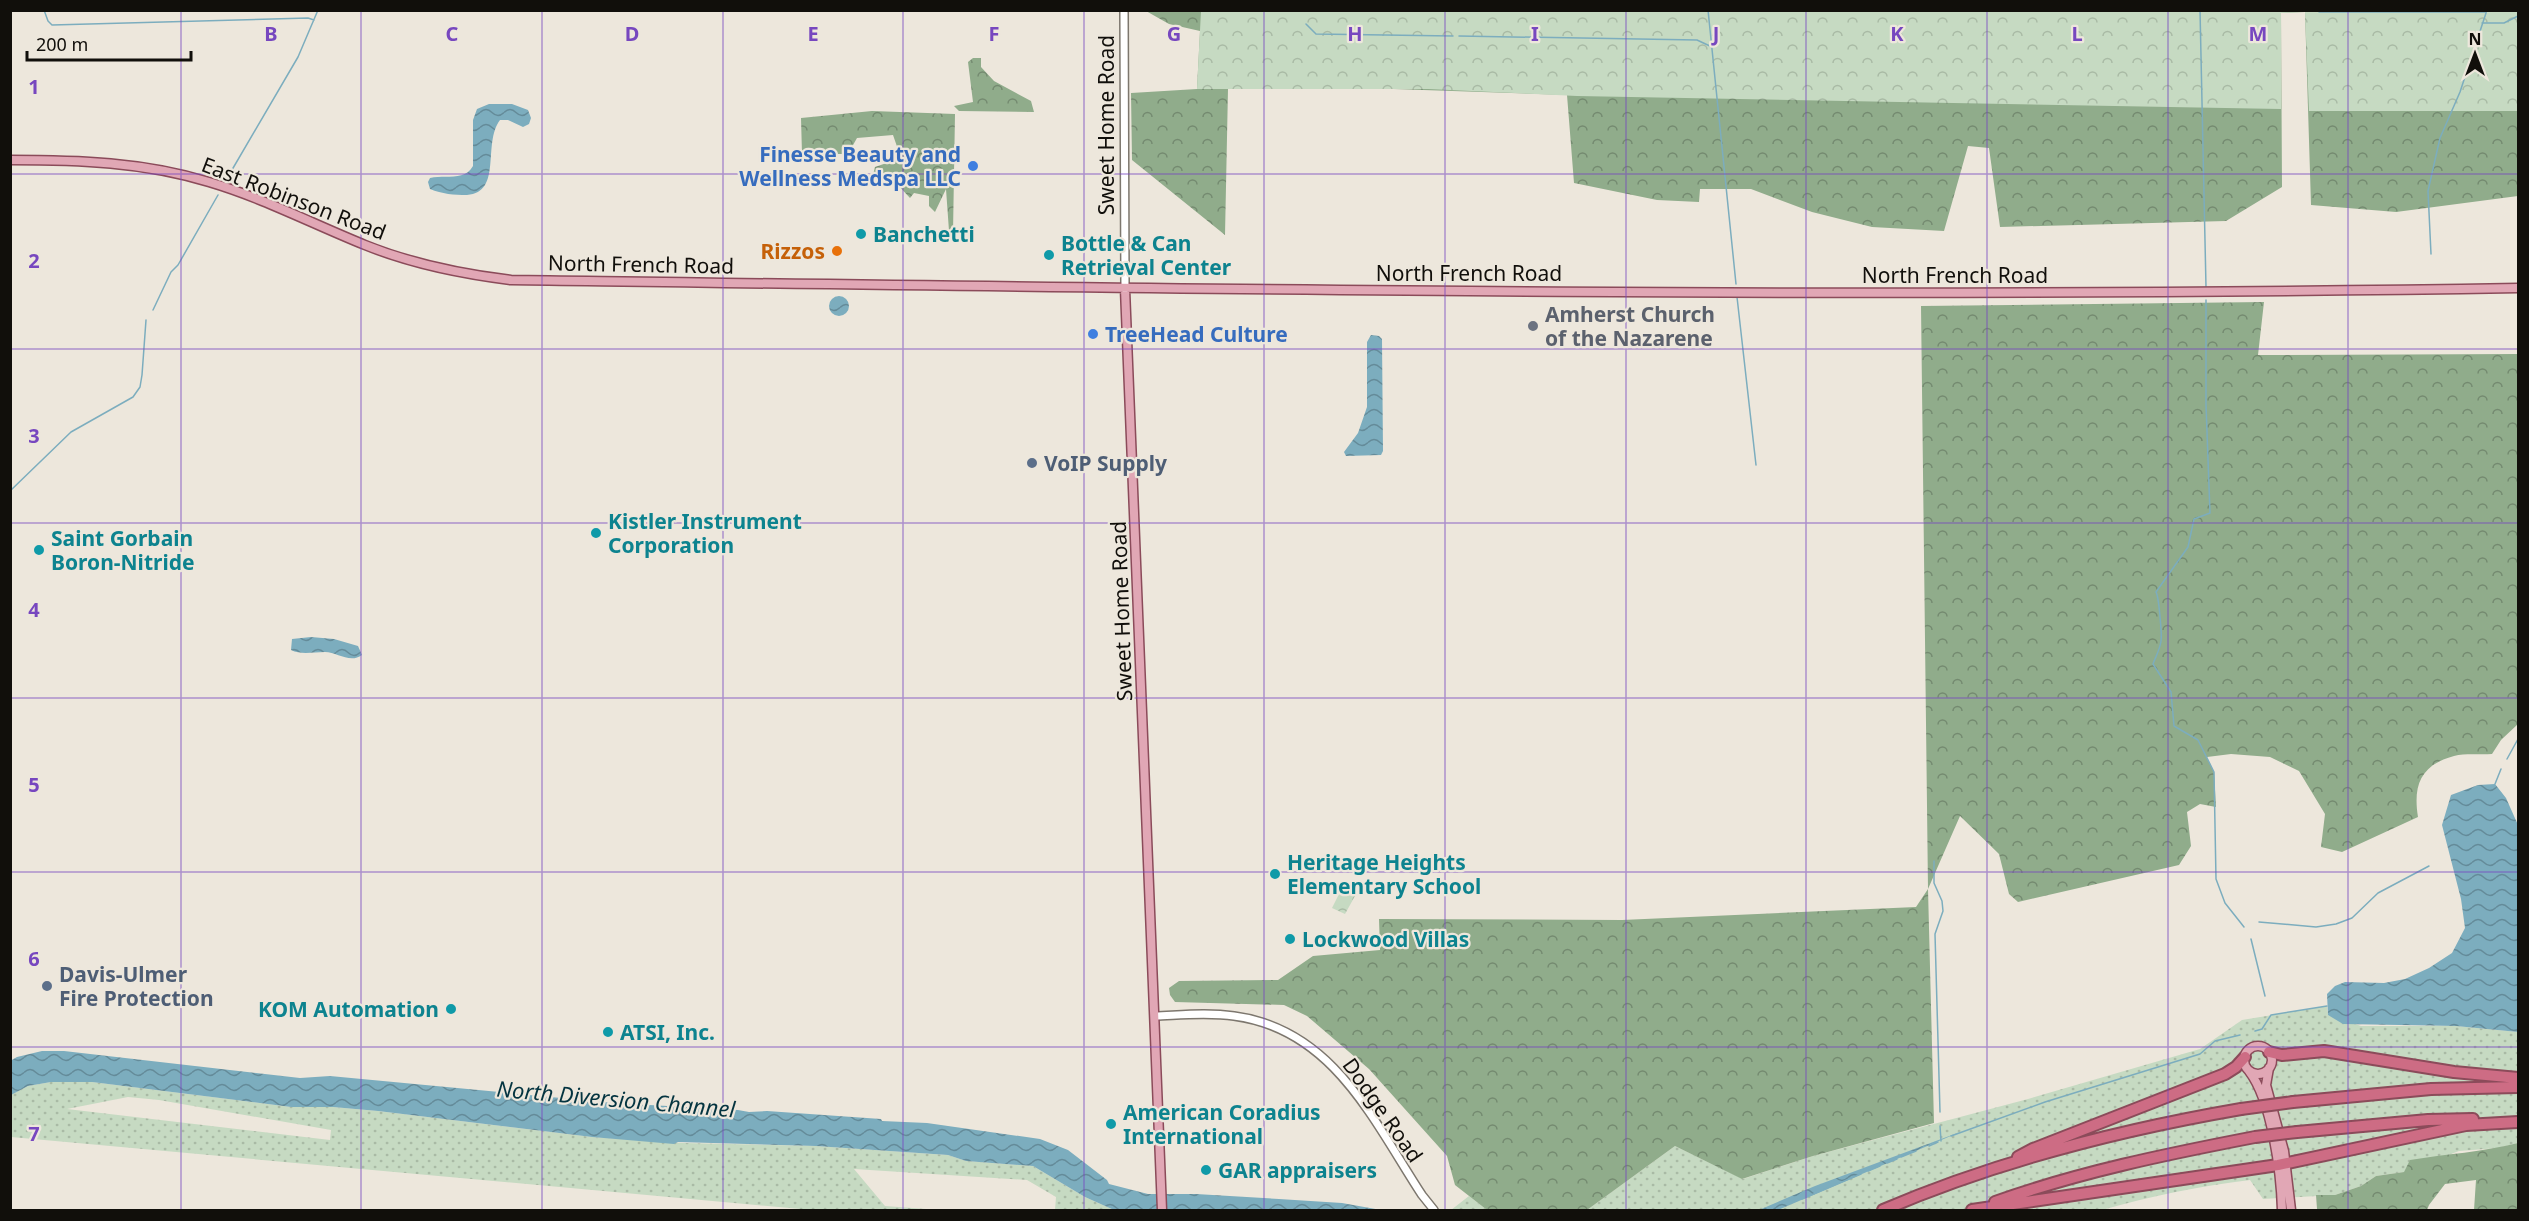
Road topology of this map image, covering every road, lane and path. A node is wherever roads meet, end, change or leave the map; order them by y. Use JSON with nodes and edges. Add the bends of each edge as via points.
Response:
{"nodes":[{"id":1,"x":1124,"y":10,"type":"edge"},
{"id":2,"x":10,"y":160,"type":"edge"},
{"id":3,"x":421,"y":263,"type":"joint"},
{"id":4,"x":2518,"y":288,"type":"edge"},
{"id":5,"x":1125,"y":289,"type":"junction"},
{"id":6,"x":1155,"y":1016,"type":"junction"},
{"id":7,"x":2269,"y":1052,"type":"junction"},
{"id":8,"x":2245,"y":1057,"type":"junction"},
{"id":9,"x":2270,"y":1068,"type":"junction"},
{"id":10,"x":2249,"y":1071,"type":"junction"},
{"id":11,"x":2518,"y":1078,"type":"edge"},
{"id":12,"x":2518,"y":1087,"type":"edge"},
{"id":13,"x":2518,"y":1119,"type":"edge"},
{"id":14,"x":2282,"y":1164,"type":"junction"},
{"id":15,"x":2002,"y":1166,"type":"junction"},
{"id":16,"x":1162,"y":1210,"type":"edge"},
{"id":17,"x":1434,"y":1210,"type":"edge"},
{"id":18,"x":1883,"y":1210,"type":"edge"},
{"id":19,"x":1972,"y":1210,"type":"edge"},
{"id":20,"x":2282,"y":1210,"type":"edge"},
{"id":21,"x":2291,"y":1210,"type":"edge"}],
"edges":[{"from":1,"to":5,"type":"street","name":"Sweet Home Road"},
{"from":2,"to":3,"type":"main road","name":"East Robinson Road","via":[[108,162],[194,177],[243,193],[365,245]]},
{"from":3,"to":5,"type":"main road","name":"North French Road","via":[[511,279]]},
{"from":4,"to":5,"type":"main road","name":"North French Road","via":[[2179,293]]},
{"from":5,"to":6,"type":"main road","name":"Sweet Home Road"},
{"from":6,"to":16,"type":"main road","name":"Sweet Home Road"},
{"from":6,"to":17,"type":"street","name":"Dodge Road","via":[[1218,1014],[1250,1019],[1308,1044],[1346,1080]]},
{"from":7,"to":8,"type":"main road","via":[[2253,1047]]},
{"from":7,"to":9,"type":"main road"},
{"from":7,"to":11,"type":"highway","via":[[2282,1055],[2324,1051]]},
{"from":8,"to":10,"type":"main road"},
{"from":8,"to":15,"type":"highway","via":[[2225,1074],[2033,1149]]},
{"from":9,"to":10,"type":"main road","via":[[2258,1074]]},
{"from":9,"to":14,"type":"main road","via":[[2267,1090],[2278,1125]]},
{"from":10,"to":14,"type":"main road"},
{"from":12,"to":15,"type":"highway","bridge":true,"via":[[2431,1089],[2241,1109],[2134,1130]]},
{"from":13,"to":14,"type":"highway","via":[[2466,1125]]},
{"from":13,"to":19,"type":"highway","bridge":true,"via":[[2428,1120],[2255,1137],[2082,1175]]},
{"from":14,"to":19,"type":"highway"},
{"from":14,"to":20,"type":"main road"},
{"from":14,"to":21,"type":"main road"},
{"from":15,"to":18,"type":"highway"}]}
